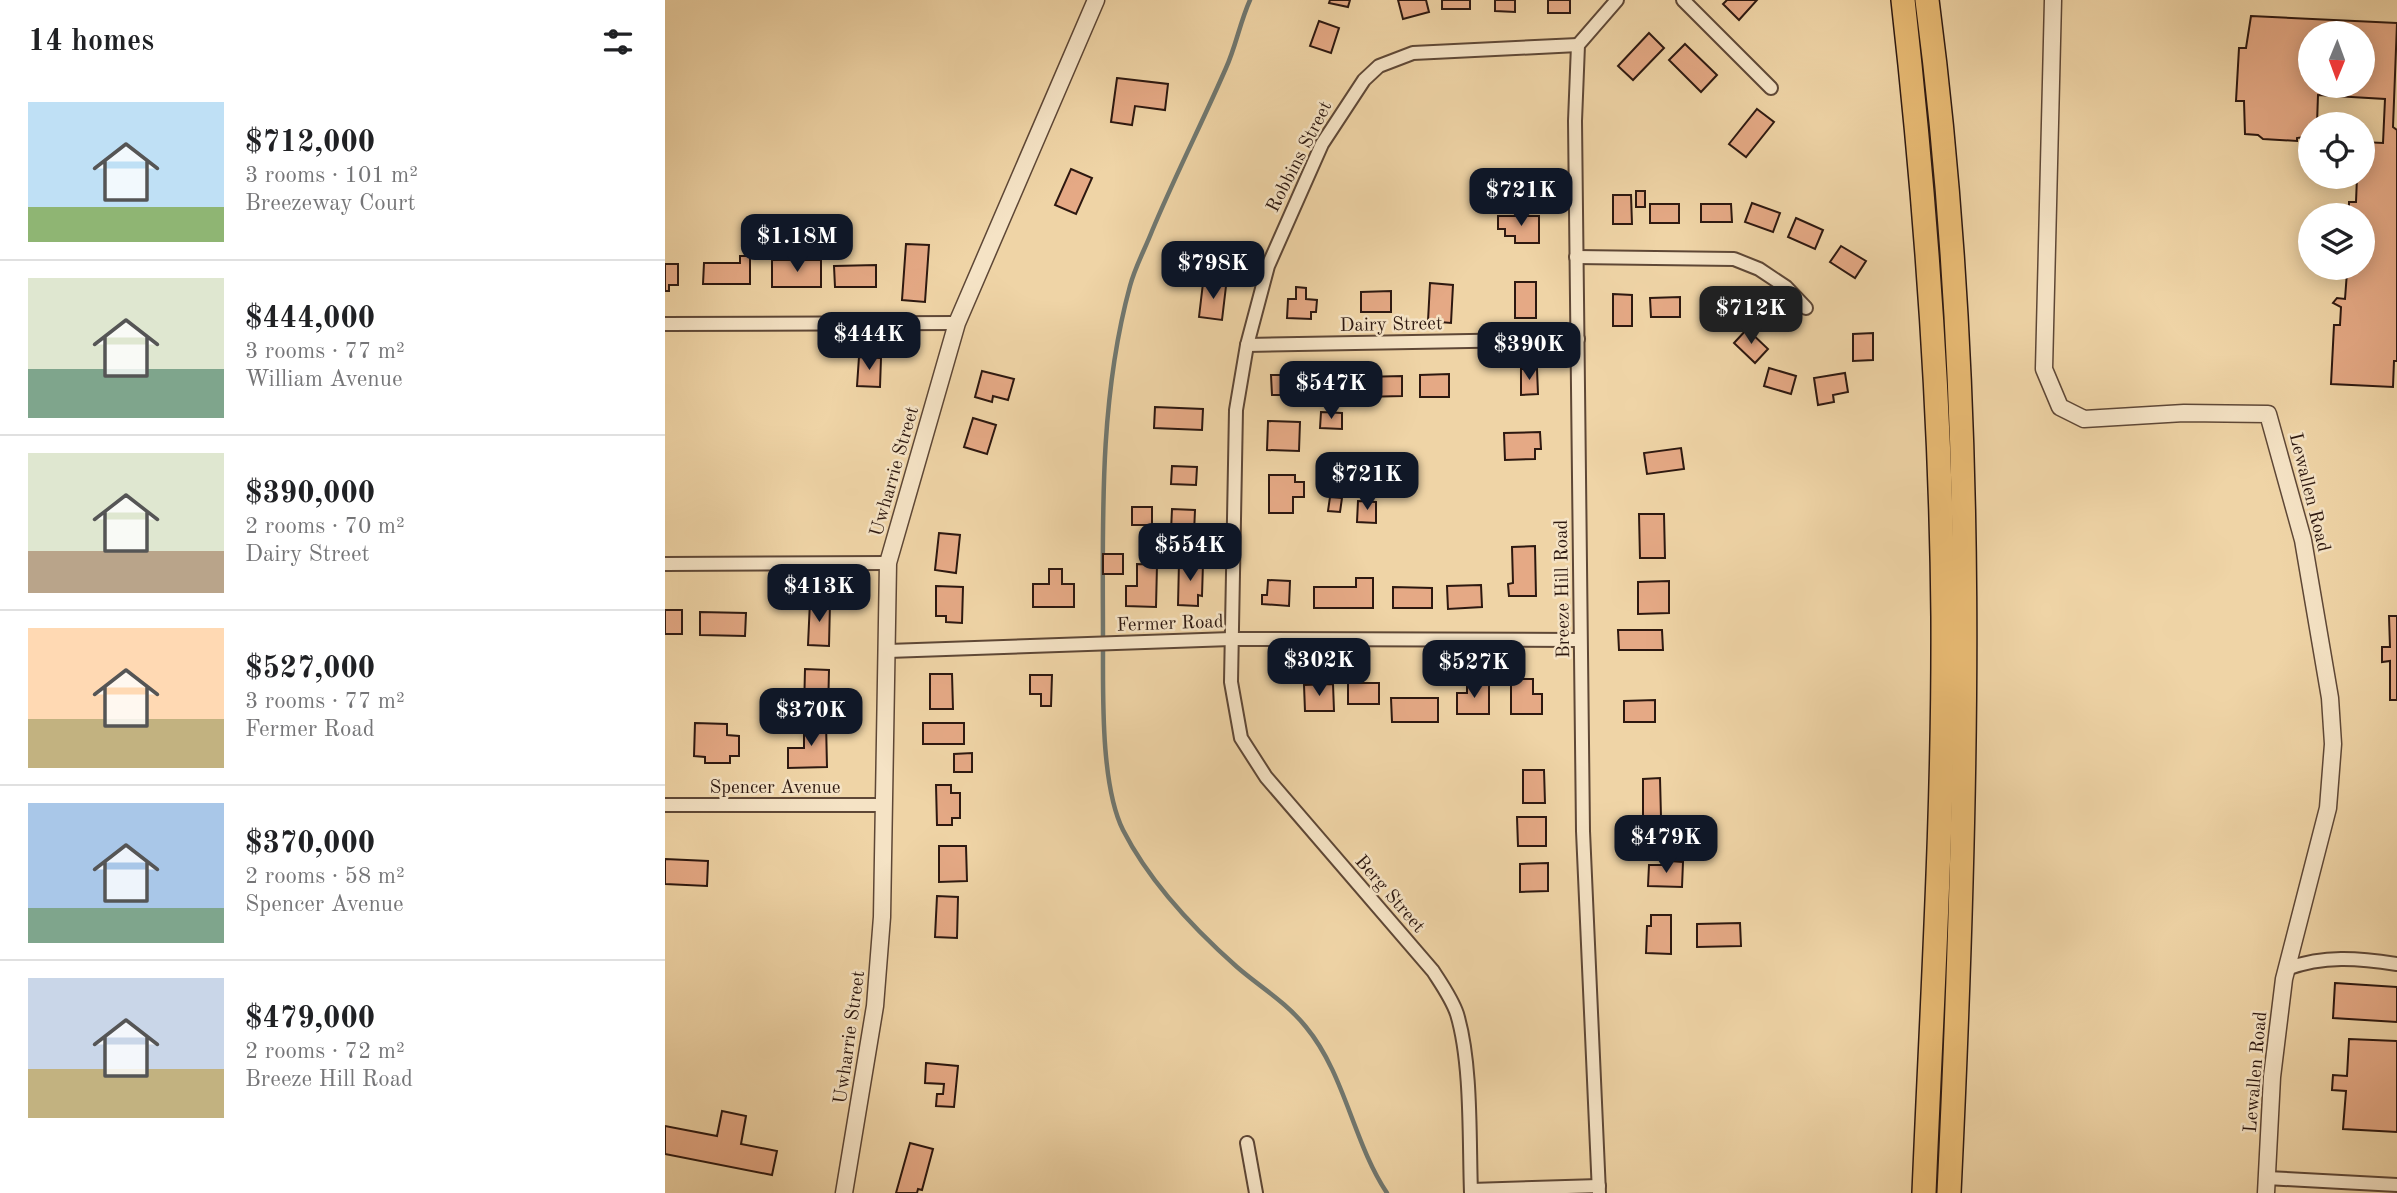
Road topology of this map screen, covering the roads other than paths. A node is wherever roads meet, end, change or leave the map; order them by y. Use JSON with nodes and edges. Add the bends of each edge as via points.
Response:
{"nodes":[{"id":1,"x":1096,"y":0,"type":"edge"},
{"id":2,"x":1617,"y":0,"type":"edge"},
{"id":3,"x":1683,"y":0,"type":"edge"},
{"id":4,"x":1903,"y":0,"type":"edge"},
{"id":5,"x":1927,"y":0,"type":"edge"},
{"id":6,"x":2053,"y":0,"type":"edge"},
{"id":7,"x":1578,"y":45,"type":"junction"},
{"id":8,"x":1771,"y":88,"type":"dead end"},
{"id":9,"x":1576,"y":257,"type":"junction"},
{"id":10,"x":1806,"y":308,"type":"dead end"},
{"id":11,"x":957,"y":323,"type":"junction"},
{"id":12,"x":665,"y":324,"type":"edge"},
{"id":13,"x":1578,"y":339,"type":"junction"},
{"id":14,"x":1247,"y":345,"type":"junction"},
{"id":15,"x":888,"y":563,"type":"junction"},
{"id":16,"x":665,"y":564,"type":"edge"},
{"id":17,"x":1231,"y":639,"type":"junction"},
{"id":18,"x":1580,"y":640,"type":"junction"},
{"id":19,"x":888,"y":651,"type":"junction"},
{"id":20,"x":665,"y":805,"type":"edge"},
{"id":21,"x":884,"y":805,"type":"junction"},
{"id":22,"x":2397,"y":964,"type":"edge"},
{"id":23,"x":2286,"y":969,"type":"junction"},
{"id":24,"x":1247,"y":1143,"type":"dead end"},
{"id":25,"x":2267,"y":1185,"type":"edge"},
{"id":26,"x":2397,"y":1185,"type":"edge"},
{"id":27,"x":1599,"y":1189,"type":"edge"},
{"id":28,"x":1471,"y":1191,"type":"edge"},
{"id":29,"x":844,"y":1193,"type":"edge"},
{"id":30,"x":1256,"y":1193,"type":"edge"},
{"id":31,"x":1924,"y":1193,"type":"edge"},
{"id":32,"x":1949,"y":1193,"type":"edge"}],
"edges":[{"from":1,"to":11,"type":"street","name":"Uwharrie Street"},
{"from":2,"to":7,"type":"street"},
{"from":3,"to":8,"type":"street"},
{"from":4,"to":31,"type":"highway","via":[[1927,238],[1943,616]]},
{"from":5,"to":32,"type":"highway","via":[[1952,232],[1965,581],[1965,769]]},
{"from":6,"to":23,"type":"street","name":"Lewallen Road","via":[[2044,369],[2060,407],[2084,419],[2268,414],[2304,540],[2330,698],[2333,744],[2328,808]]},
{"from":7,"to":9,"type":"street","name":"Breeze Hill Road"},
{"from":7,"to":14,"type":"street","name":"Robbins Street","via":[[1413,53],[1379,66],[1335,121],[1286,221],[1268,266]]},
{"from":9,"to":10,"type":"street","via":[[1734,259],[1777,281]]},
{"from":9,"to":13,"type":"street","name":"Breeze Hill Road"},
{"from":11,"to":12,"type":"street"},
{"from":11,"to":15,"type":"street","name":"Uwharrie Street"},
{"from":13,"to":14,"type":"street","name":"Dairy Street"},
{"from":13,"to":18,"type":"street","name":"Breeze Hill Road"},
{"from":14,"to":17,"type":"street","name":"Robbins Street","via":[[1235,422]]},
{"from":15,"to":16,"type":"street"},
{"from":15,"to":19,"type":"street","name":"Uwharrie Street"},
{"from":17,"to":18,"type":"street","name":"Fermer Road"},
{"from":17,"to":19,"type":"street","name":"Fermer Road"},
{"from":17,"to":28,"type":"street","name":"Berg Street","via":[[1235,715],[1252,758],[1433,971],[1456,1011],[1465,1068]]},
{"from":18,"to":27,"type":"street","name":"Breeze Hill Road","via":[[1583,831]]},
{"from":19,"to":21,"type":"street","name":"Uwharrie Street"},
{"from":20,"to":21,"type":"street","name":"Spencer Avenue"},
{"from":21,"to":29,"type":"street","name":"Uwharrie Street","via":[[875,1006]]},
{"from":22,"to":23,"type":"street","via":[[2324,959]]},
{"from":23,"to":25,"type":"street","name":"Lewallen Road","via":[[2272,1077]]},
{"from":24,"to":30,"type":"street"},
{"from":25,"to":26,"type":"street"},
{"from":27,"to":28,"type":"street"}]}
